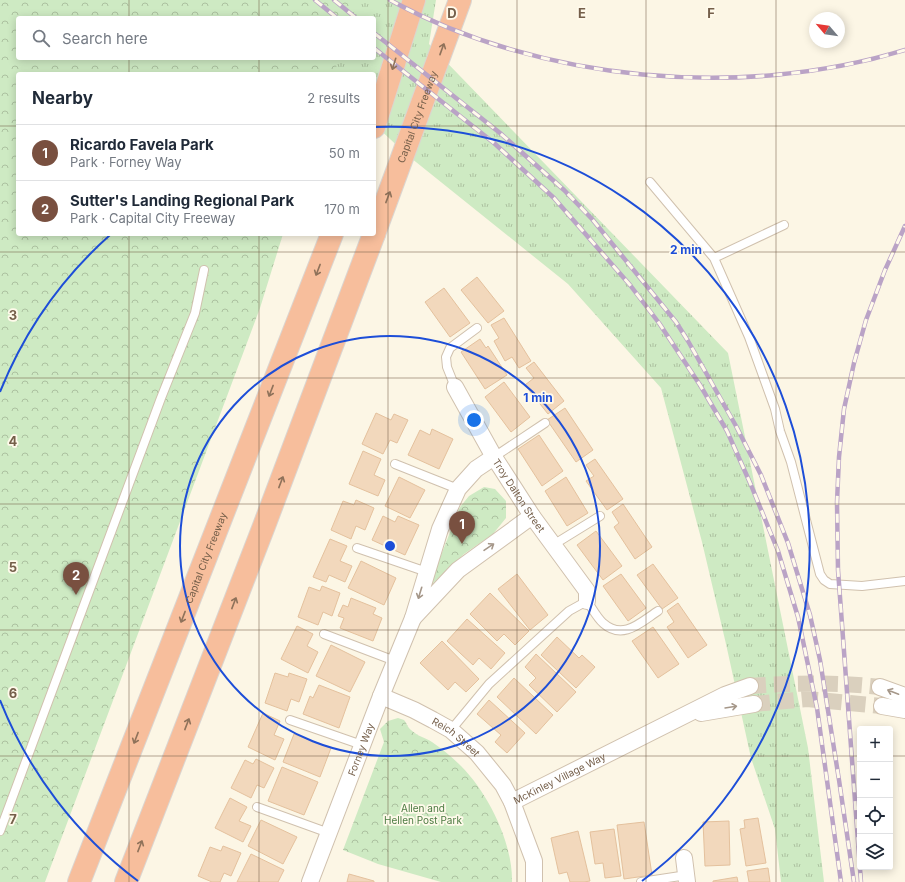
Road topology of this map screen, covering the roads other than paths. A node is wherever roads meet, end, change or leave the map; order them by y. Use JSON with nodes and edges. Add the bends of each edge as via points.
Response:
{"nodes":[{"id":1,"x":414,"y":0,"type":"edge"},
{"id":2,"x":460,"y":0,"type":"edge"},
{"id":3,"x":376,"y":121,"type":"edge"},
{"id":4,"x":650,"y":182,"type":"dead end"},
{"id":5,"x":784,"y":225,"type":"dead end"},
{"id":6,"x":376,"y":229,"type":"edge"},
{"id":7,"x":331,"y":236,"type":"edge"},
{"id":8,"x":373,"y":236,"type":"edge"},
{"id":9,"x":714,"y":258,"type":"junction"},
{"id":10,"x":204,"y":270,"type":"dead end"},
{"id":11,"x":477,"y":328,"type":"dead end"},
{"id":12,"x":455,"y":387,"type":"joint"},
{"id":13,"x":545,"y":423,"type":"dead end"},
{"id":14,"x":494,"y":457,"type":"junction"},
{"id":15,"x":395,"y":464,"type":"dead end"},
{"id":16,"x":458,"y":489,"type":"junction"},
{"id":17,"x":532,"y":516,"type":"junction"},
{"id":18,"x":600,"y":516,"type":"dead end"},
{"id":19,"x":553,"y":545,"type":"junction"},
{"id":20,"x":357,"y":548,"type":"dead end"},
{"id":21,"x":427,"y":572,"type":"junction"},
{"id":22,"x":905,"y":581,"type":"edge"},
{"id":23,"x":587,"y":601,"type":"junction"},
{"id":24,"x":658,"y":611,"type":"dead end"},
{"id":25,"x":413,"y":618,"type":"junction"},
{"id":26,"x":324,"y":634,"type":"dead end"},
{"id":27,"x":395,"y":661,"type":"junction"},
{"id":28,"x":750,"y":686,"type":"tunnel mouth"},
{"id":29,"x":880,"y":687,"type":"tunnel mouth"},
{"id":30,"x":380,"y":696,"type":"junction"},
{"id":31,"x":905,"y":696,"type":"edge"},
{"id":32,"x":754,"y":704,"type":"tunnel mouth"},
{"id":33,"x":882,"y":706,"type":"tunnel mouth"},
{"id":34,"x":905,"y":710,"type":"edge"},
{"id":35,"x":682,"y":717,"type":"junction"},
{"id":36,"x":290,"y":720,"type":"dead end"},
{"id":37,"x":451,"y":730,"type":"junction"},
{"id":38,"x":362,"y":745,"type":"junction"},
{"id":39,"x":512,"y":802,"type":"junction"},
{"id":40,"x":257,"y":807,"type":"dead end"},
{"id":41,"x":0,"y":830,"type":"edge"},
{"id":42,"x":329,"y":833,"type":"junction"},
{"id":43,"x":684,"y":858,"type":"dead end"},
{"id":44,"x":687,"y":879,"type":"edge"},
{"id":45,"x":79,"y":882,"type":"edge"},
{"id":46,"x":126,"y":882,"type":"edge"},
{"id":47,"x":310,"y":882,"type":"edge"},
{"id":48,"x":534,"y":882,"type":"edge"},
{"id":49,"x":641,"y":882,"type":"edge"}],
"edges":[{"from":1,"to":3,"type":"highway","one_way":true},
{"from":6,"to":2,"type":"highway","name":"Capital City Freeway","one_way":true},
{"from":4,"to":9,"type":"lane"},
{"from":5,"to":9,"type":"lane"},
{"from":7,"to":45,"type":"highway","name":"Capital City Freeway","one_way":true},
{"from":46,"to":8,"type":"highway","name":"Capital City Freeway","one_way":true},
{"from":9,"to":22,"type":"lane","via":[[748,336],[775,409],[820,574],[830,584],[862,586]]},
{"from":10,"to":41,"type":"lane","via":[[195,313]]},
{"from":11,"to":12,"type":"lane","via":[[450,348],[446,357]]},
{"from":12,"to":14,"type":"street","name":"Troy Dalton Street"},
{"from":13,"to":14,"type":"lane"},
{"from":14,"to":16,"type":"street","name":"Forney Way","via":[[476,469]]},
{"from":14,"to":17,"type":"street","name":"Troy Dalton Street"},
{"from":15,"to":16,"type":"lane"},
{"from":16,"to":21,"type":"street","name":"Forney Way","via":[[440,529]]},
{"from":17,"to":19,"type":"street","name":"Troy Dalton Street"},
{"from":25,"to":17,"type":"street","name":"Forney Way","one_way":true,"via":[[458,570]]},
{"from":18,"to":19,"type":"lane"},
{"from":19,"to":23,"type":"street","name":"Troy Dalton Street","via":[[587,591]]},
{"from":20,"to":21,"type":"lane"},
{"from":21,"to":25,"type":"street","name":"Forney Way","one_way":true},
{"from":23,"to":24,"type":"lane","via":[[603,623],[613,630],[620,631],[627,630]]},
{"from":23,"to":37,"type":"lane","via":[[569,612],[489,684]]},
{"from":25,"to":27,"type":"street","name":"Forney Way"},
{"from":26,"to":27,"type":"lane"},
{"from":27,"to":30,"type":"street","name":"Forney Way"},
{"from":28,"to":35,"type":"street","name":"McKinley Village Way","via":[[725,695]]},
{"from":31,"to":29,"type":"street","one_way":true},
{"from":30,"to":37,"type":"street","name":"Reich Street","via":[[414,710]]},
{"from":30,"to":38,"type":"street","name":"Forney Way"},
{"from":35,"to":32,"type":"street","name":"McKinley Village Way","one_way":true},
{"from":33,"to":34,"type":"street"},
{"from":35,"to":39,"type":"street","name":"McKinley Village Way"},
{"from":36,"to":38,"type":"lane"},
{"from":37,"to":39,"type":"street","name":"Reich Street","via":[[477,753]]},
{"from":38,"to":42,"type":"street","name":"Forney Way"},
{"from":39,"to":48,"type":"street","name":"McKinley Village Way","via":[[534,861]]},
{"from":40,"to":42,"type":"lane"},
{"from":42,"to":47,"type":"street","name":"Forney Way"},
{"from":43,"to":44,"type":"street"},
{"from":44,"to":49,"type":"lane"}]}
